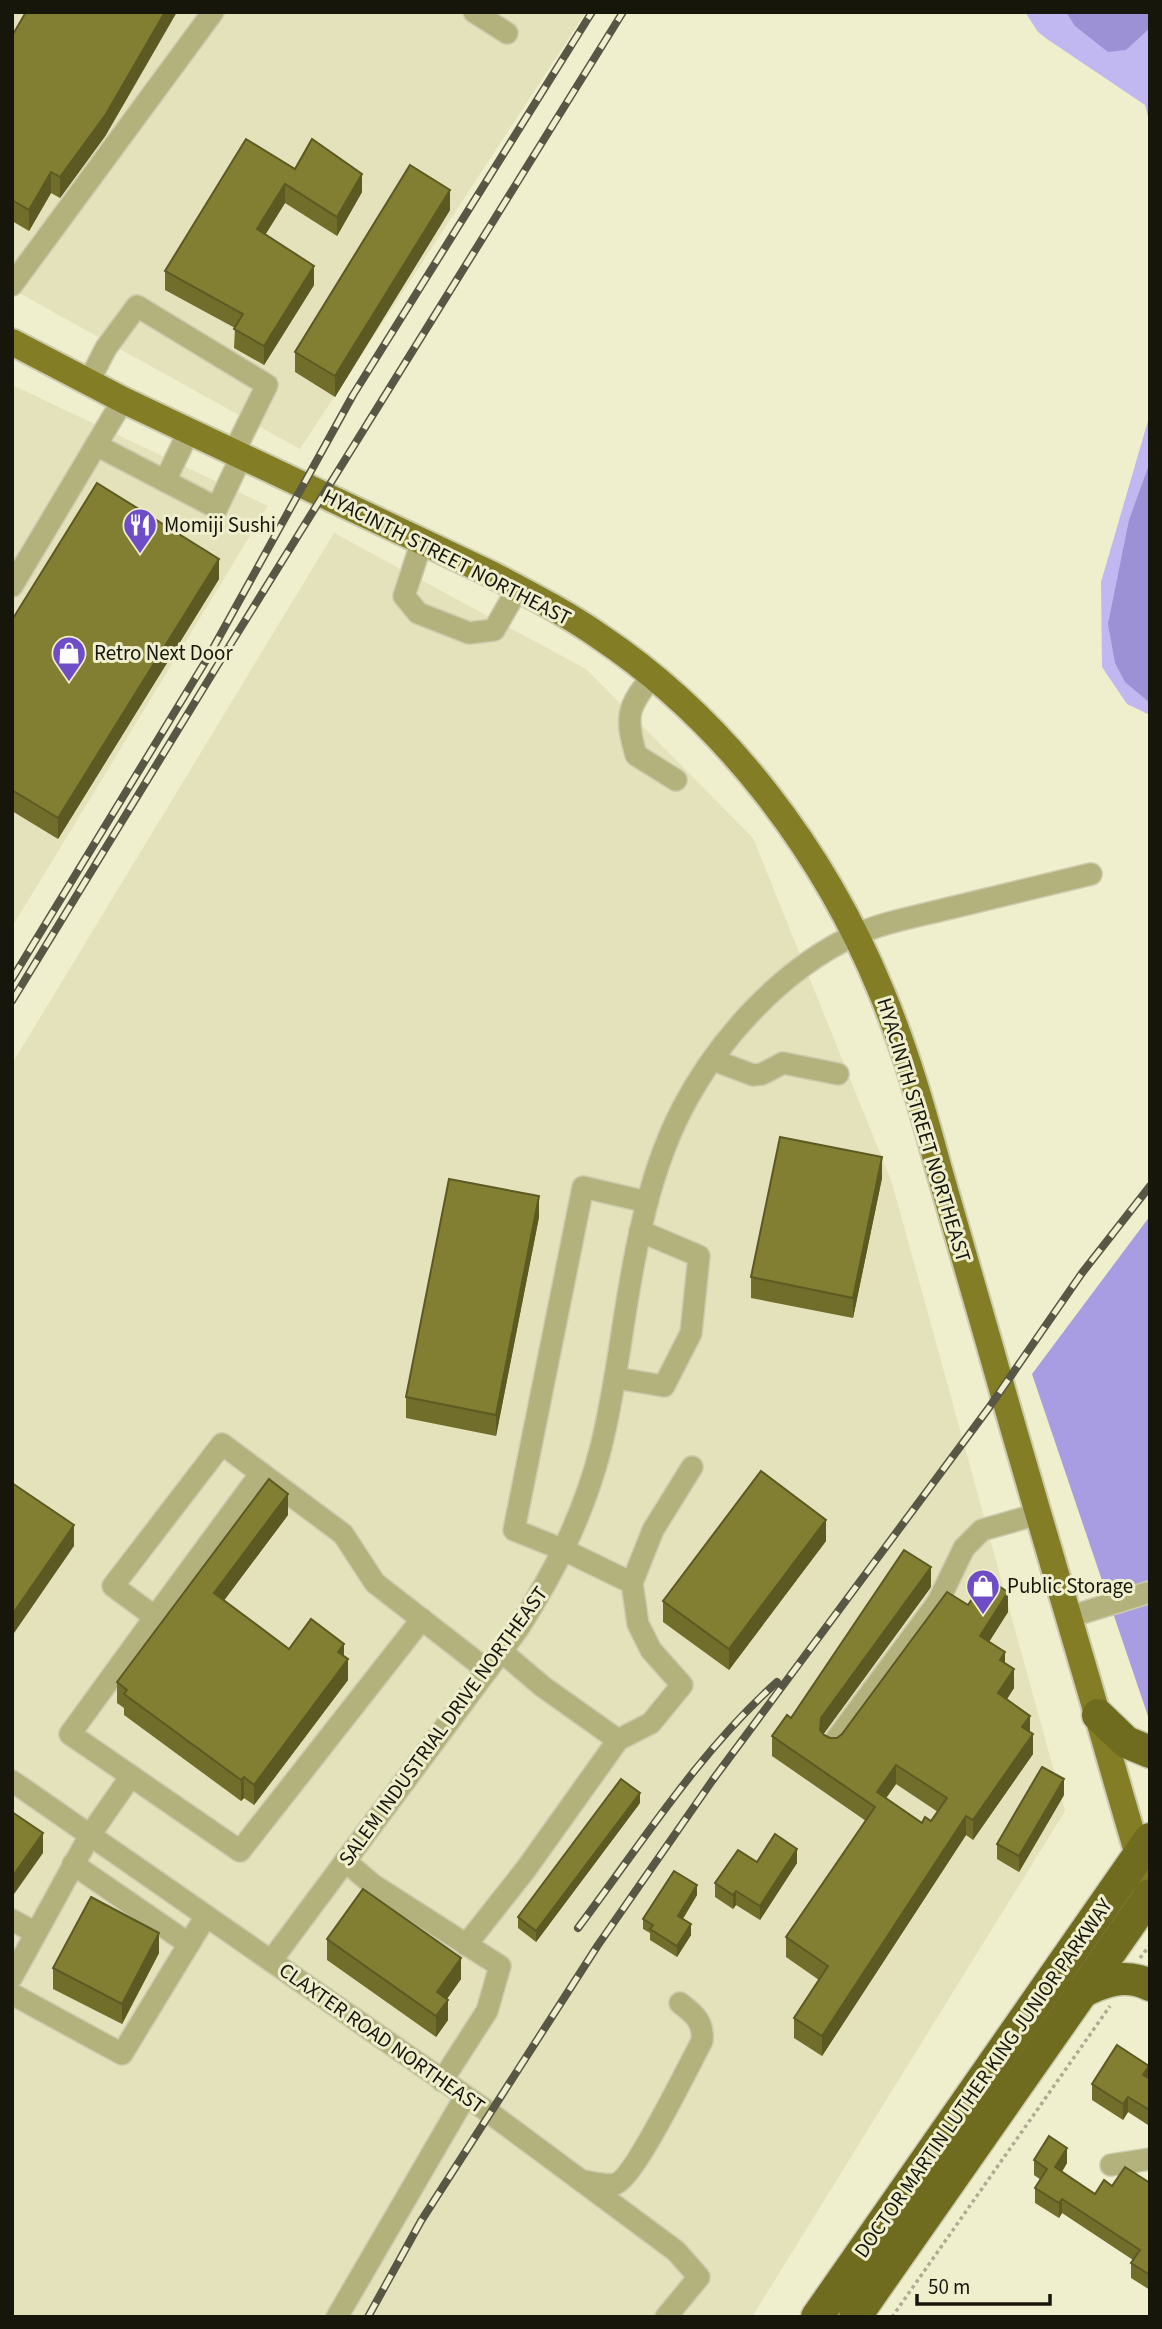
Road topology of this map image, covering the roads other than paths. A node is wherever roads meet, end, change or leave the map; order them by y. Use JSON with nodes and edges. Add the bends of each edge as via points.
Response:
{"nodes":[{"id":1,"x":213,"y":12,"type":"edge"},
{"id":2,"x":474,"y":12,"type":"edge"},
{"id":3,"x":507,"y":33,"type":"dead end"},
{"id":4,"x":16,"y":271,"type":"edge"},
{"id":5,"x":12,"y":342,"type":"edge"},
{"id":6,"x":88,"y":383,"type":"junction"},
{"id":7,"x":123,"y":400,"type":"junction"},
{"id":8,"x":189,"y":431,"type":"junction"},
{"id":9,"x":96,"y":445,"type":"junction"},
{"id":10,"x":238,"y":454,"type":"junction"},
{"id":11,"x":165,"y":481,"type":"junction"},
{"id":12,"x":422,"y":541,"type":"junction"},
{"id":13,"x":12,"y":586,"type":"edge"},
{"id":14,"x":518,"y":588,"type":"junction"},
{"id":15,"x":652,"y":677,"type":"junction"},
{"id":16,"x":676,"y":780,"type":"dead end"},
{"id":17,"x":1091,"y":874,"type":"dead end"},
{"id":18,"x":856,"y":935,"type":"junction"},
{"id":19,"x":713,"y":1060,"type":"junction"},
{"id":20,"x":838,"y":1074,"type":"dead end"},
{"id":21,"x":647,"y":1202,"type":"junction"},
{"id":22,"x":640,"y":1231,"type":"junction"},
{"id":23,"x":616,"y":1378,"type":"junction"},
{"id":24,"x":692,"y":1467,"type":"dead end"},
{"id":25,"x":261,"y":1473,"type":"junction"},
{"id":26,"x":1038,"y":1514,"type":"junction"},
{"id":27,"x":564,"y":1550,"type":"junction"},
{"id":28,"x":632,"y":1583,"type":"junction"},
{"id":29,"x":1150,"y":1592,"type":"edge"},
{"id":30,"x":155,"y":1617,"type":"junction"},
{"id":31,"x":1069,"y":1617,"type":"junction"},
{"id":32,"x":422,"y":1619,"type":"junction"},
{"id":33,"x":501,"y":1651,"type":"junction"},
{"id":34,"x":487,"y":1670,"type":"junction"},
{"id":35,"x":1098,"y":1715,"type":"junction"},
{"id":36,"x":618,"y":1740,"type":"junction"},
{"id":37,"x":832,"y":1745,"type":"edge"},
{"id":38,"x":1150,"y":1752,"type":"edge"},
{"id":39,"x":131,"y":1776,"type":"junction"},
{"id":40,"x":12,"y":1781,"type":"edge"},
{"id":41,"x":90,"y":1835,"type":"junction"},
{"id":42,"x":1144,"y":1848,"type":"edge"},
{"id":43,"x":345,"y":1861,"type":"junction"},
{"id":44,"x":73,"y":1864,"type":"junction"},
{"id":45,"x":1150,"y":1895,"type":"edge"},
{"id":46,"x":206,"y":1916,"type":"junction"},
{"id":47,"x":12,"y":1920,"type":"edge"},
{"id":48,"x":36,"y":1933,"type":"junction"},
{"id":49,"x":189,"y":1944,"type":"junction"},
{"id":50,"x":466,"y":1945,"type":"junction"},
{"id":51,"x":271,"y":1961,"type":"junction"},
{"id":52,"x":12,"y":1977,"type":"edge"},
{"id":53,"x":1150,"y":1985,"type":"edge"},
{"id":54,"x":1080,"y":1993,"type":"junction"},
{"id":55,"x":12,"y":1994,"type":"edge"},
{"id":56,"x":680,"y":2003,"type":"dead end"},
{"id":57,"x":442,"y":2081,"type":"junction"},
{"id":58,"x":465,"y":2097,"type":"junction"},
{"id":59,"x":1150,"y":2159,"type":"edge"},
{"id":60,"x":1111,"y":2165,"type":"dead end"},
{"id":61,"x":582,"y":2181,"type":"junction"},
{"id":62,"x":337,"y":2317,"type":"edge"},
{"id":63,"x":666,"y":2317,"type":"edge"},
{"id":64,"x":817,"y":2317,"type":"edge"},
{"id":65,"x":855,"y":2317,"type":"edge"}],
"edges":[{"from":1,"to":4,"type":"street"},
{"from":2,"to":3,"type":"street"},
{"from":5,"to":6,"type":"main road","name":"HYACINTH STREET NORTHEAST"},
{"from":6,"to":7,"type":"main road","name":"HYACINTH STREET NORTHEAST"},
{"from":6,"to":10,"type":"street","via":[[106,348],[137,306],[267,385]]},
{"from":7,"to":8,"type":"main road","name":"HYACINTH STREET NORTHEAST"},
{"from":7,"to":9,"type":"street"},
{"from":8,"to":10,"type":"main road","name":"HYACINTH STREET NORTHEAST"},
{"from":8,"to":11,"type":"street"},
{"from":9,"to":11,"type":"street"},
{"from":9,"to":13,"type":"street"},
{"from":10,"to":11,"type":"street","via":[[217,508]]},
{"from":10,"to":12,"type":"main road","name":"HYACINTH STREET NORTHEAST"},
{"from":12,"to":14,"type":"main road","name":"HYACINTH STREET NORTHEAST"},
{"from":12,"to":14,"type":"street","via":[[404,596],[418,613],[469,633],[494,630]]},
{"from":14,"to":15,"type":"main road","name":"HYACINTH STREET NORTHEAST","via":[[602,638]]},
{"from":15,"to":16,"type":"street","via":[[634,699],[628,729],[636,755]]},
{"from":15,"to":18,"type":"main road","name":"HYACINTH STREET NORTHEAST","via":[[694,713],[765,792],[794,831]]},
{"from":17,"to":18,"type":"street","name":"SALEM INDUSTRIAL DRIVE NORTHEAST"},
{"from":18,"to":19,"type":"street","name":"SALEM INDUSTRIAL DRIVE NORTHEAST","via":[[819,956],[762,1002]]},
{"from":18,"to":26,"type":"main road","name":"HYACINTH STREET NORTHEAST","via":[[881,991],[921,1107]]},
{"from":19,"to":20,"type":"street","via":[[752,1075],[783,1063]]},
{"from":19,"to":21,"type":"street","name":"SALEM INDUSTRIAL DRIVE NORTHEAST","via":[[683,1108]]},
{"from":21,"to":22,"type":"street","name":"SALEM INDUSTRIAL DRIVE NORTHEAST"},
{"from":21,"to":27,"type":"street","via":[[583,1187],[514,1530]]},
{"from":22,"to":23,"type":"street","name":"SALEM INDUSTRIAL DRIVE NORTHEAST"},
{"from":22,"to":23,"type":"street","via":[[699,1256],[691,1333],[664,1386]]},
{"from":23,"to":27,"type":"street","name":"SALEM INDUSTRIAL DRIVE NORTHEAST","via":[[586,1498]]},
{"from":24,"to":28,"type":"street","via":[[653,1530]]},
{"from":25,"to":30,"type":"street"},
{"from":25,"to":30,"type":"street","via":[[222,1444],[113,1586]]},
{"from":25,"to":32,"type":"street","via":[[343,1534],[375,1583]]},
{"from":26,"to":31,"type":"main road","name":"HYACINTH STREET NORTHEAST"},
{"from":26,"to":37,"type":"street","via":[[982,1530],[964,1548],[938,1602]]},
{"from":27,"to":28,"type":"street"},
{"from":27,"to":33,"type":"street","name":"SALEM INDUSTRIAL DRIVE NORTHEAST"},
{"from":28,"to":36,"type":"street","via":[[638,1624],[651,1650],[682,1685],[651,1723]]},
{"from":29,"to":31,"type":"street"},
{"from":30,"to":39,"type":"street","via":[[71,1734]]},
{"from":31,"to":35,"type":"main road","name":"HYACINTH STREET NORTHEAST"},
{"from":32,"to":34,"type":"street"},
{"from":32,"to":39,"type":"street","via":[[240,1852]]},
{"from":33,"to":34,"type":"street","name":"SALEM INDUSTRIAL DRIVE NORTHEAST"},
{"from":33,"to":36,"type":"street"},
{"from":34,"to":43,"type":"street","name":"SALEM INDUSTRIAL DRIVE NORTHEAST"},
{"from":35,"to":38,"type":"highway","via":[[1126,1742]]},
{"from":35,"to":42,"type":"main road","name":"HYACINTH STREET NORTHEAST"},
{"from":36,"to":50,"type":"street"},
{"from":39,"to":41,"type":"street"},
{"from":40,"to":41,"type":"street","name":"CLAXTER ROAD NORTHEAST"},
{"from":41,"to":44,"type":"street"},
{"from":41,"to":46,"type":"street","name":"CLAXTER ROAD NORTHEAST"},
{"from":42,"to":45,"type":"main road","name":"HYACINTH STREET NORTHEAST"},
{"from":42,"to":64,"type":"highway","name":"DOCTOR MARTIN LUTHER KING JUNIOR PARKWAY"},
{"from":43,"to":50,"type":"street"},
{"from":43,"to":51,"type":"street","name":"SALEM INDUSTRIAL DRIVE NORTHEAST"},
{"from":44,"to":48,"type":"street"},
{"from":44,"to":49,"type":"street"},
{"from":45,"to":54,"type":"highway","name":"DOCTOR MARTIN LUTHER KING JUNIOR PARKWAY"},
{"from":46,"to":49,"type":"street"},
{"from":46,"to":51,"type":"street","name":"CLAXTER ROAD NORTHEAST"},
{"from":47,"to":48,"type":"street"},
{"from":48,"to":52,"type":"street"},
{"from":49,"to":55,"type":"street","via":[[122,2054]]},
{"from":50,"to":57,"type":"street","via":[[499,1966],[487,2011]]},
{"from":51,"to":57,"type":"street","name":"CLAXTER ROAD NORTHEAST"},
{"from":53,"to":54,"type":"highway","via":[[1126,1978],[1098,1983]]},
{"from":54,"to":65,"type":"highway","name":"DOCTOR MARTIN LUTHER KING JUNIOR PARKWAY"},
{"from":56,"to":61,"type":"street","via":[[697,2017],[702,2041],[644,2148],[616,2184]]},
{"from":57,"to":58,"type":"street","name":"CLAXTER ROAD NORTHEAST"},
{"from":58,"to":61,"type":"street","name":"CLAXTER ROAD NORTHEAST"},
{"from":58,"to":62,"type":"street"},
{"from":59,"to":60,"type":"street"},
{"from":61,"to":63,"type":"street","name":"CLAXTER ROAD NORTHEAST","via":[[676,2251],[699,2277]]}]}
